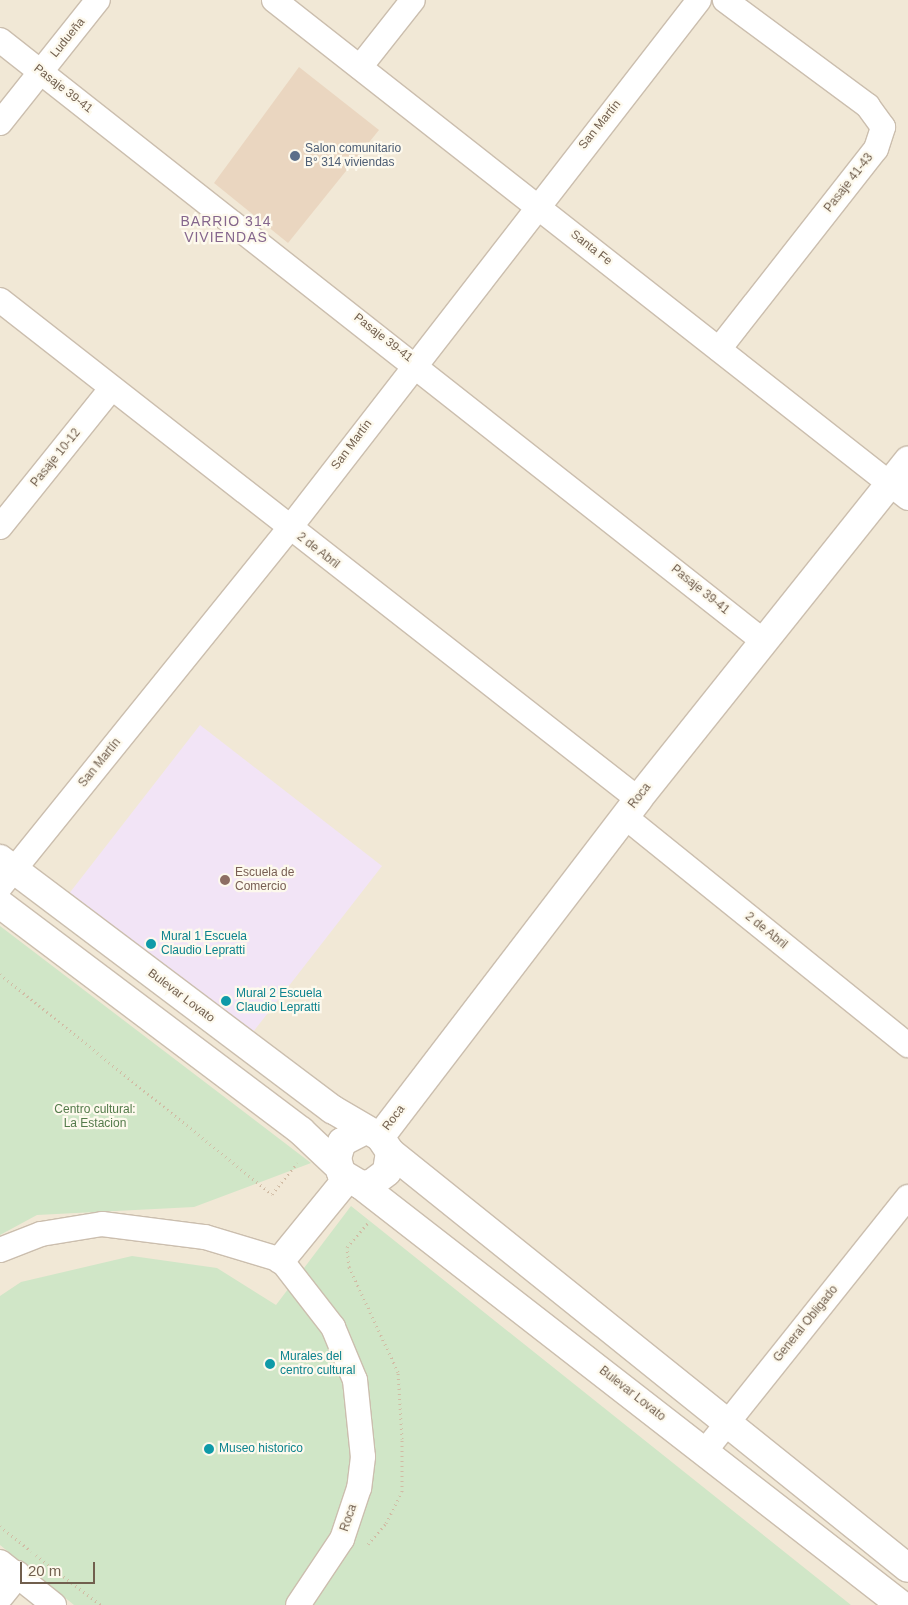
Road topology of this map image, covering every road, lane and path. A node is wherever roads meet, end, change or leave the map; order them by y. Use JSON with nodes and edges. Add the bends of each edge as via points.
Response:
{"nodes":[{"id":1,"x":98,"y":0,"type":"edge"},
{"id":2,"x":274,"y":0,"type":"edge"},
{"id":3,"x":413,"y":0,"type":"edge"},
{"id":4,"x":699,"y":0,"type":"edge"},
{"id":5,"x":725,"y":0,"type":"edge"},
{"id":6,"x":0,"y":40,"type":"edge"},
{"id":7,"x":360,"y":67,"type":"junction"},
{"id":8,"x":41,"y":72,"type":"junction"},
{"id":9,"x":0,"y":123,"type":"edge"},
{"id":10,"x":536,"y":205,"type":"junction"},
{"id":11,"x":0,"y":300,"type":"edge"},
{"id":12,"x":719,"y":349,"type":"junction"},
{"id":13,"x":414,"y":362,"type":"junction"},
{"id":14,"x":111,"y":389,"type":"junction"},
{"id":15,"x":908,"y":461,"type":"edge"},
{"id":16,"x":899,"y":491,"type":"edge"},
{"id":17,"x":0,"y":527,"type":"edge"},
{"id":18,"x":289,"y":529,"type":"junction"},
{"id":19,"x":762,"y":640,"type":"junction"},
{"id":20,"x":631,"y":808,"type":"junction"},
{"id":21,"x":5,"y":872,"type":"edge"},
{"id":22,"x":0,"y":904,"type":"edge"},
{"id":23,"x":0,"y":974,"type":"edge"},
{"id":24,"x":908,"y":1045,"type":"edge"},
{"id":25,"x":378,"y":1140,"type":"junction"},
{"id":26,"x":299,"y":1161,"type":"dead end"},
{"id":27,"x":348,"y":1177,"type":"junction"},
{"id":28,"x":908,"y":1197,"type":"edge"},
{"id":29,"x":372,"y":1217,"type":"dead end"},
{"id":30,"x":0,"y":1250,"type":"edge"},
{"id":31,"x":281,"y":1260,"type":"junction"},
{"id":32,"x":727,"y":1423,"type":"junction"},
{"id":33,"x":705,"y":1451,"type":"junction"},
{"id":34,"x":386,"y":1523,"type":"dead end"},
{"id":35,"x":0,"y":1526,"type":"edge"},
{"id":36,"x":8,"y":1568,"type":"edge"},
{"id":37,"x":908,"y":1568,"type":"edge"},
{"id":38,"x":0,"y":1596,"type":"edge"},
{"id":39,"x":54,"y":1605,"type":"edge"},
{"id":40,"x":101,"y":1605,"type":"edge"},
{"id":41,"x":298,"y":1605,"type":"edge"},
{"id":42,"x":901,"y":1605,"type":"edge"}],
"edges":[{"from":1,"to":8,"type":"street","name":"Ludueña"},
{"from":2,"to":7,"type":"street","name":"Santa Fe"},
{"from":3,"to":7,"type":"street"},
{"from":4,"to":10,"type":"street","name":"San Martín"},
{"from":5,"to":12,"type":"street","name":"Pasaje 41-43","via":[[868,106],[883,127],[876,149]]},
{"from":6,"to":8,"type":"street","name":"Pasaje 39-41"},
{"from":7,"to":10,"type":"street","name":"Santa Fe"},
{"from":8,"to":9,"type":"street","name":"Ludueña"},
{"from":8,"to":13,"type":"street","name":"Pasaje 39-41"},
{"from":10,"to":12,"type":"street","name":"Santa Fe"},
{"from":10,"to":13,"type":"street","name":"San Martín"},
{"from":11,"to":14,"type":"street","name":"2 de Abril"},
{"from":12,"to":16,"type":"street","name":"Santa Fe"},
{"from":13,"to":18,"type":"street","name":"San Martín"},
{"from":13,"to":19,"type":"street","name":"Pasaje 39-41"},
{"from":14,"to":17,"type":"street","name":"Pasaje 10-12"},
{"from":14,"to":18,"type":"street","name":"2 de Abril"},
{"from":15,"to":16,"type":"main road","name":"Roca"},
{"from":16,"to":19,"type":"main road","name":"Roca"},
{"from":18,"to":20,"type":"street","name":"2 de Abril"},
{"from":18,"to":21,"type":"street","name":"San Martín"},
{"from":19,"to":20,"type":"main road","name":"Roca"},
{"from":20,"to":24,"type":"street","name":"2 de Abril"},
{"from":20,"to":25,"type":"main road","name":"Roca"},
{"from":21,"to":25,"type":"main road","name":"Bulevar Lovato"},
{"from":22,"to":27,"type":"main road","name":"Bulevar Lovato","via":[[301,1131]]},
{"from":23,"to":26,"type":"path","via":[[272,1194]]},
{"from":25,"to":27,"type":"main road","name":"Roca","via":[[342,1142]]},
{"from":25,"to":27,"type":"main road","name":"Roca","via":[[390,1162],[380,1179]]},
{"from":25,"to":32,"type":"main road","name":"Bulevar Lovato"},
{"from":27,"to":31,"type":"main road","name":"Roca"},
{"from":27,"to":33,"type":"main road","name":"Bulevar Lovato"},
{"from":28,"to":32,"type":"street","name":"General Obligado"},
{"from":29,"to":34,"type":"path","via":[[347,1248],[355,1287],[380,1330],[398,1372],[402,1492]]},
{"from":30,"to":31,"type":"street","via":[[41,1234],[102,1224],[205,1236]]},
{"from":31,"to":41,"type":"street","name":"Roca","via":[[333,1327],[355,1380],[363,1457],[359,1488],[342,1539]]},
{"from":32,"to":33,"type":"street","name":"General Obligado"},
{"from":32,"to":37,"type":"main road","name":"Bulevar Lovato"},
{"from":33,"to":42,"type":"main road","name":"Bulevar Lovato"},
{"from":35,"to":40,"type":"path"},
{"from":36,"to":38,"type":"main road"},
{"from":36,"to":39,"type":"street"}]}
